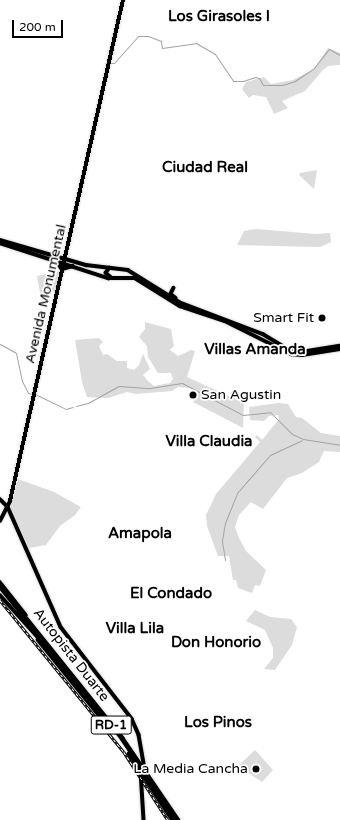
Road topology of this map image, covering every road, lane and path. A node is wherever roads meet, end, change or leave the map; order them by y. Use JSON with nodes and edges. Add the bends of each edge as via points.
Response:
{"nodes":[{"id":1,"x":123,"y":0,"type":"edge"},
{"id":2,"x":0,"y":241,"type":"edge"},
{"id":3,"x":16,"y":245,"type":"junction"},
{"id":4,"x":66,"y":252,"type":"junction"},
{"id":5,"x":60,"y":257,"type":"junction"},
{"id":6,"x":54,"y":260,"type":"junction"},
{"id":7,"x":71,"y":260,"type":"junction"},
{"id":8,"x":64,"y":261,"type":"junction"},
{"id":9,"x":76,"y":266,"type":"junction"},
{"id":10,"x":113,"y":267,"type":"junction"},
{"id":11,"x":62,"y":269,"type":"junction"},
{"id":12,"x":116,"y":278,"type":"junction"},
{"id":13,"x":160,"y":290,"type":"junction"},
{"id":14,"x":186,"y":306,"type":"junction"},
{"id":15,"x":260,"y":333,"type":"junction"},
{"id":16,"x":265,"y":335,"type":"junction"},
{"id":17,"x":258,"y":337,"type":"junction"},
{"id":18,"x":265,"y":340,"type":"junction"},
{"id":19,"x":340,"y":348,"type":"edge"},
{"id":20,"x":0,"y":499,"type":"edge"},
{"id":21,"x":8,"y":507,"type":"junction"},
{"id":22,"x":0,"y":520,"type":"edge"},
{"id":23,"x":0,"y":582,"type":"edge"},
{"id":24,"x":0,"y":586,"type":"edge"},
{"id":25,"x":0,"y":590,"type":"edge"},
{"id":26,"x":0,"y":595,"type":"edge"},
{"id":27,"x":19,"y":611,"type":"junction"},
{"id":28,"x":38,"y":635,"type":"junction"},
{"id":29,"x":141,"y":754,"type":"junction"},
{"id":30,"x":134,"y":755,"type":"junction"},
{"id":31,"x":143,"y":769,"type":"junction"},
{"id":32,"x":149,"y":781,"type":"junction"},
{"id":33,"x":142,"y":785,"type":"junction"},
{"id":34,"x":144,"y":820,"type":"edge"},
{"id":35,"x":173,"y":820,"type":"edge"},
{"id":36,"x":178,"y":820,"type":"edge"}],
"edges":[{"from":1,"to":4,"type":"main road","name":"Avenida Monumental"},
{"from":2,"to":3,"type":"main road"},
{"from":3,"to":5,"type":"main road"},
{"from":3,"to":6,"type":"main road"},
{"from":4,"to":5,"type":"main road"},
{"from":4,"to":7,"type":"main road"},
{"from":4,"to":8,"type":"main road","name":"Avenida Monumental"},
{"from":5,"to":8,"type":"main road"},
{"from":6,"to":8,"type":"main road"},
{"from":6,"to":11,"type":"main road"},
{"from":7,"to":8,"type":"main road"},
{"from":7,"to":10,"type":"main road","via":[[94,266]]},
{"from":8,"to":9,"type":"main road"},
{"from":8,"to":11,"type":"main road","name":"Avenida Monumental"},
{"from":9,"to":11,"type":"main road"},
{"from":9,"to":12,"type":"main road"},
{"from":10,"to":12,"type":"main road","via":[[106,273]]},
{"from":10,"to":13,"type":"main road","via":[[128,270]]},
{"from":11,"to":21,"type":"main road","name":"Avenida Monumental"},
{"from":12,"to":17,"type":"main road","via":[[135,278],[180,306],[220,319]]},
{"from":13,"to":14,"type":"main road"},
{"from":13,"to":14,"type":"main road","via":[[167,293],[173,288],[171,294]]},
{"from":14,"to":15,"type":"main road"},
{"from":15,"to":16,"type":"main road"},
{"from":15,"to":17,"type":"main road"},
{"from":16,"to":18,"type":"main road"},
{"from":16,"to":19,"type":"main road","via":[[296,352]]},
{"from":17,"to":18,"type":"main road"},
{"from":18,"to":19,"type":"main road","via":[[294,355]]},
{"from":20,"to":21,"type":"main road"},
{"from":21,"to":22,"type":"main road","name":"Avenida Monumental"},
{"from":21,"to":29,"type":"main road","via":[[61,627],[132,719],[139,735]]},
{"from":23,"to":28,"type":"main road","name":"Autopista Duarte"},
{"from":24,"to":27,"type":"highway","name":"Autopista Duarte","number":"RD-1"},
{"from":25,"to":27,"type":"highway","name":"Autopista Duarte","number":"RD-1"},
{"from":26,"to":28,"type":"main road"},
{"from":27,"to":28,"type":"highway","name":"Autopista Duarte","number":"RD-1"},
{"from":28,"to":30,"type":"highway","name":"Autopista Duarte","number":"RD-1"},
{"from":28,"to":31,"type":"highway","name":"Autopista Duarte","number":"RD-1"},
{"from":29,"to":30,"type":"main road"},
{"from":29,"to":31,"type":"main road"},
{"from":30,"to":31,"type":"highway","name":"Autopista Duarte","number":"RD-1"},
{"from":31,"to":32,"type":"highway","name":"Autopista Duarte","number":"RD-1"},
{"from":31,"to":33,"type":"main road"},
{"from":31,"to":36,"type":"highway","name":"Autopista Duarte","number":"RD-1"},
{"from":32,"to":33,"type":"main road"},
{"from":32,"to":35,"type":"highway","name":"Autopista Duarte","number":"RD-1"},
{"from":33,"to":34,"type":"main road"}]}
